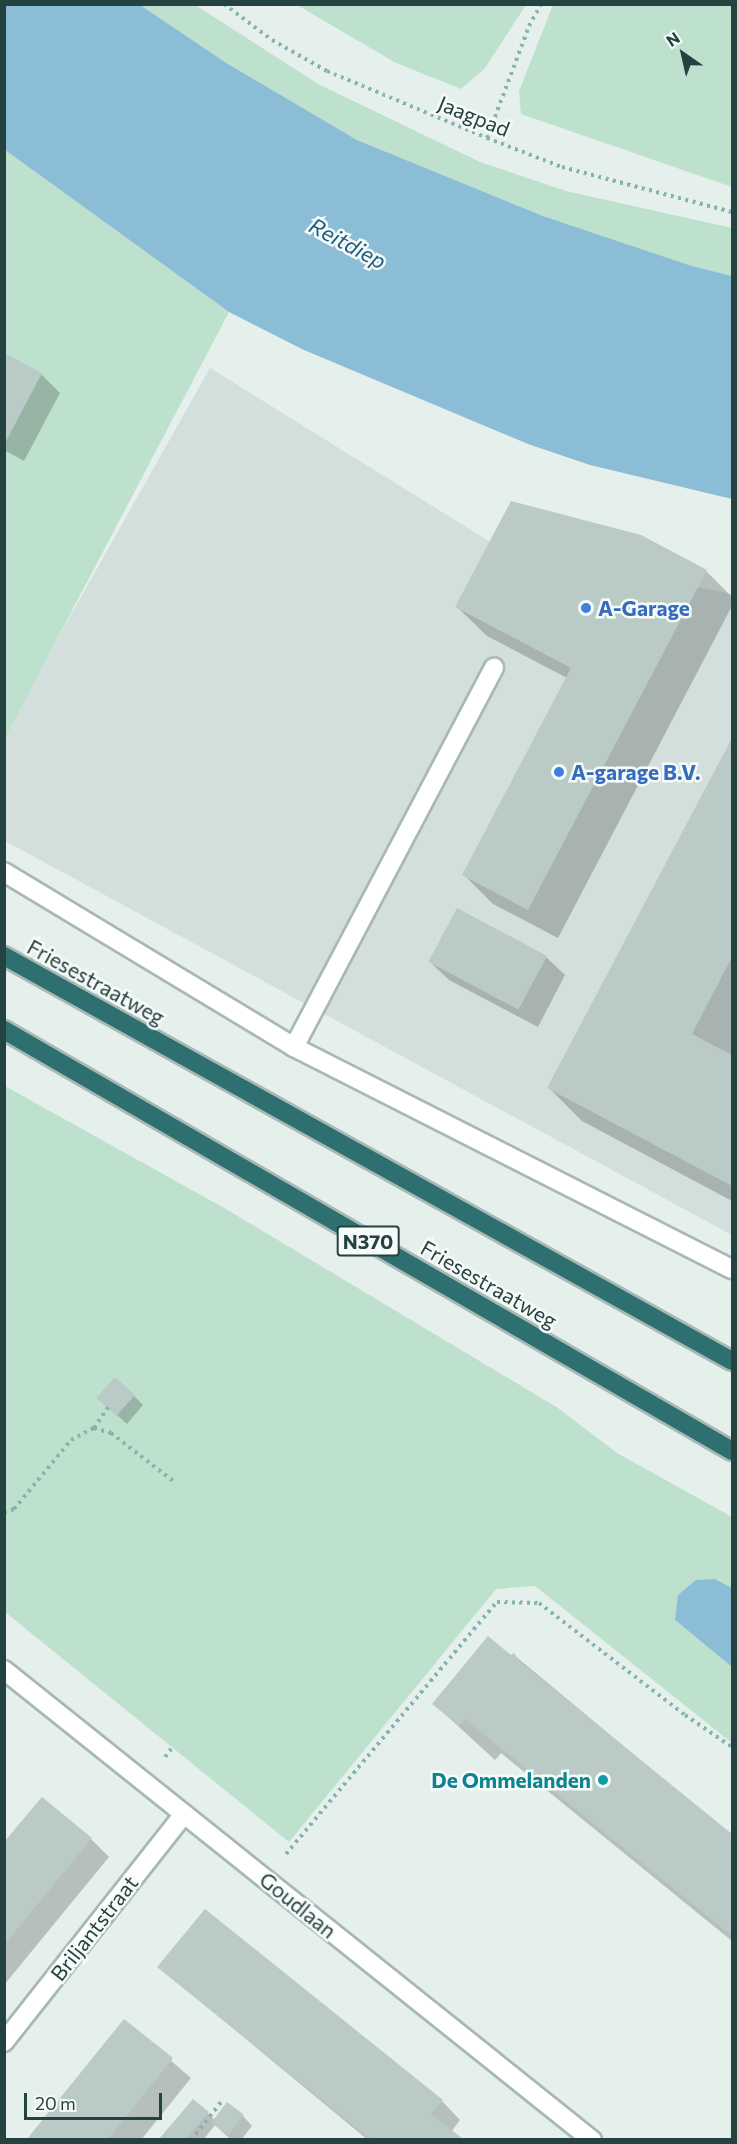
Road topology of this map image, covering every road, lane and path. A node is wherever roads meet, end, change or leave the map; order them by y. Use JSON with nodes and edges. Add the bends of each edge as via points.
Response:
{"nodes":[{"id":1,"x":224,"y":4,"type":"edge"},
{"id":2,"x":541,"y":4,"type":"edge"},
{"id":3,"x":487,"y":138,"type":"junction"},
{"id":4,"x":732,"y":212,"type":"edge"},
{"id":5,"x":494,"y":668,"type":"dead end"},
{"id":6,"x":4,"y":872,"type":"edge"},
{"id":7,"x":4,"y":956,"type":"edge"},
{"id":8,"x":4,"y":1030,"type":"edge"},
{"id":9,"x":294,"y":1047,"type":"junction"},
{"id":10,"x":732,"y":1269,"type":"edge"},
{"id":11,"x":732,"y":1361,"type":"edge"},
{"id":12,"x":108,"y":1407,"type":"dead end"},
{"id":13,"x":94,"y":1428,"type":"junction"},
{"id":14,"x":732,"y":1451,"type":"edge"},
{"id":15,"x":173,"y":1481,"type":"dead end"},
{"id":16,"x":4,"y":1513,"type":"edge"},
{"id":17,"x":4,"y":1670,"type":"edge"},
{"id":18,"x":732,"y":1747,"type":"edge"},
{"id":19,"x":184,"y":1814,"type":"junction"},
{"id":20,"x":282,"y":1859,"type":"dead end"},
{"id":21,"x":4,"y":2042,"type":"edge"},
{"id":22,"x":222,"y":2101,"type":"dead end"},
{"id":23,"x":191,"y":2139,"type":"edge"},
{"id":24,"x":592,"y":2139,"type":"edge"}],
"edges":[{"from":1,"to":3,"type":"path","name":"Jaagpad","via":[[272,40],[327,71]]},
{"from":2,"to":3,"type":"path"},
{"from":3,"to":4,"type":"path","name":"Jaagpad","via":[[562,167]]},
{"from":5,"to":9,"type":"street"},
{"from":6,"to":9,"type":"street","name":"Friesestraatweg"},
{"from":7,"to":11,"type":"highway","name":"Friesestraatweg"},
{"from":8,"to":14,"type":"highway","name":"Friesestraatweg","number":"N370"},
{"from":9,"to":10,"type":"street","name":"Friesestraatweg"},
{"from":12,"to":13,"type":"path"},
{"from":13,"to":15,"type":"path","via":[[111,1433]]},
{"from":13,"to":16,"type":"path","via":[[71,1440],[14,1509]]},
{"from":17,"to":19,"type":"street","name":"Goudlaan"},
{"from":18,"to":20,"type":"path","via":[[539,1603],[497,1602]]},
{"from":19,"to":21,"type":"street","name":"Briljantstraat"},
{"from":19,"to":24,"type":"street","name":"Goudlaan"},
{"from":22,"to":23,"type":"path"}]}
